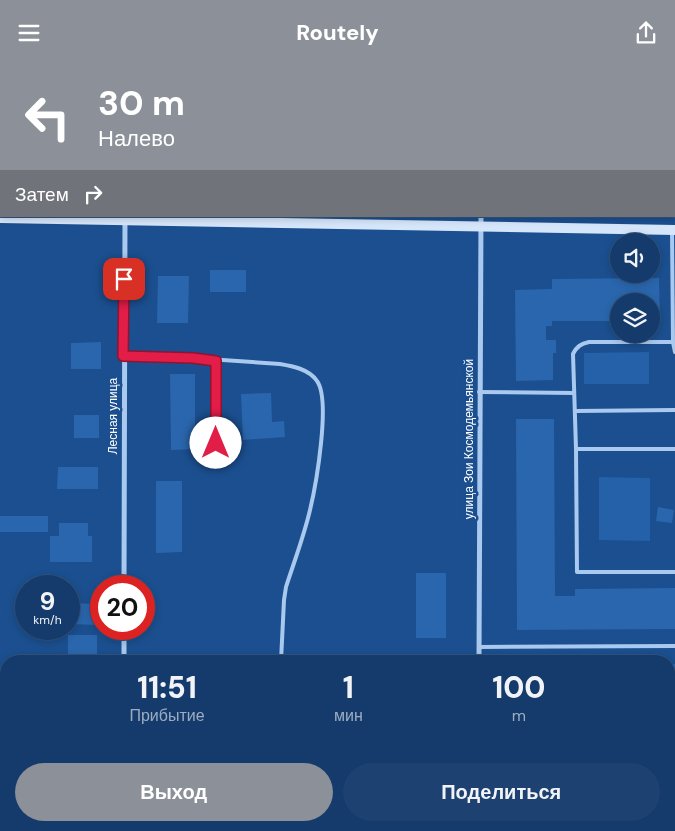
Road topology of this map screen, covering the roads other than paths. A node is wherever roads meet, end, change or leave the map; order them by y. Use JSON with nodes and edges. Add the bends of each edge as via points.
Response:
{"nodes":[{"id":1,"x":0,"y":218,"type":"edge"},
{"id":2,"x":125,"y":219,"type":"edge"},
{"id":3,"x":481,"y":221,"type":"edge"},
{"id":4,"x":673,"y":230,"type":"edge"},
{"id":5,"x":673,"y":342,"type":"junction"},
{"id":6,"x":675,"y":352,"type":"edge"},
{"id":7,"x":123,"y":356,"type":"junction"},
{"id":8,"x":216,"y":361,"type":"junction"},
{"id":9,"x":479,"y":393,"type":"junction"},
{"id":10,"x":574,"y":393,"type":"junction"},
{"id":11,"x":575,"y":411,"type":"junction"},
{"id":12,"x":675,"y":411,"type":"edge"},
{"id":13,"x":216,"y":443,"type":"dead end"},
{"id":14,"x":576,"y":449,"type":"junction"},
{"id":15,"x":675,"y":449,"type":"edge"},
{"id":16,"x":675,"y":572,"type":"edge"},
{"id":17,"x":124,"y":575,"type":"edge"},
{"id":18,"x":124,"y":640,"type":"edge"},
{"id":19,"x":675,"y":645,"type":"edge"},
{"id":20,"x":478,"y":647,"type":"junction"},
{"id":21,"x":124,"y":655,"type":"edge"},
{"id":22,"x":281,"y":655,"type":"edge"},
{"id":23,"x":478,"y":655,"type":"edge"}],
"edges":[{"from":1,"to":2,"type":"main road"},
{"from":2,"to":3,"type":"main road"},
{"from":2,"to":7,"type":"street","name":"Лесная улица"},
{"from":3,"to":4,"type":"main road"},
{"from":3,"to":9,"type":"street","name":"улица Зои Космодемьянской"},
{"from":4,"to":5,"type":"lane"},
{"from":5,"to":6,"type":"lane"},
{"from":5,"to":10,"type":"lane","via":[[582,344],[573,354]]},
{"from":7,"to":8,"type":"lane"},
{"from":7,"to":17,"type":"street","name":"Лесная улица"},
{"from":8,"to":13,"type":"lane"},
{"from":8,"to":22,"type":"lane","via":[[292,365],[317,380],[322,393],[323,417],[310,510],[286,587]]},
{"from":9,"to":10,"type":"lane"},
{"from":9,"to":20,"type":"street","name":"улица Зои Космодемьянской"},
{"from":10,"to":11,"type":"lane"},
{"from":11,"to":12,"type":"lane"},
{"from":11,"to":14,"type":"lane"},
{"from":14,"to":15,"type":"lane"},
{"from":14,"to":16,"type":"lane","via":[[577,572]]},
{"from":18,"to":21,"type":"street"},
{"from":19,"to":20,"type":"lane"},
{"from":20,"to":23,"type":"street","name":"улица Зои Космодемьянской"}]}
